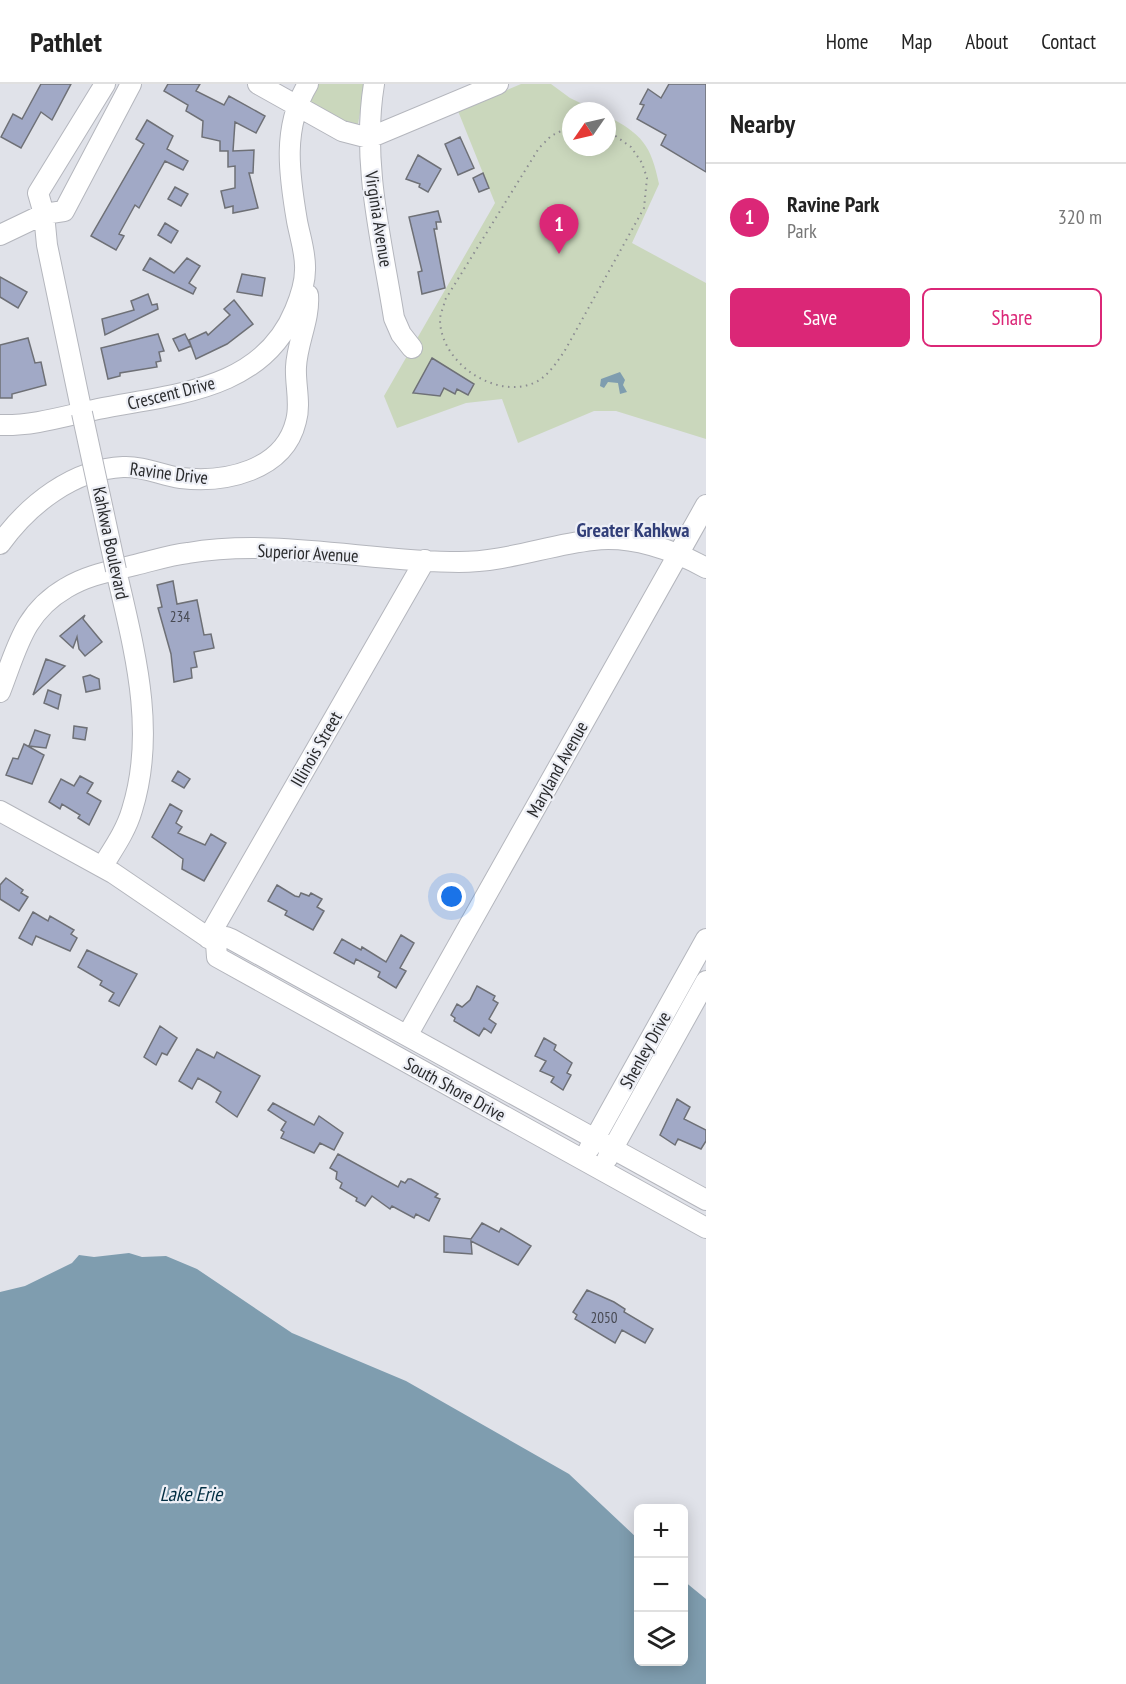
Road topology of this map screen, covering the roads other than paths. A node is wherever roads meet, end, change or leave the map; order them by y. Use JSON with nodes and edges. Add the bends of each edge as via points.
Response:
{"nodes":[{"id":1,"x":105,"y":84,"type":"edge"},
{"id":2,"x":131,"y":84,"type":"edge"},
{"id":3,"x":258,"y":84,"type":"edge"},
{"id":4,"x":308,"y":84,"type":"edge"},
{"id":5,"x":374,"y":84,"type":"edge"},
{"id":6,"x":498,"y":84,"type":"edge"},
{"id":7,"x":296,"y":106,"type":"junction"},
{"id":8,"x":369,"y":138,"type":"junction"},
{"id":9,"x":66,"y":147,"type":"junction"},
{"id":10,"x":91,"y":161,"type":"junction"},
{"id":11,"x":44,"y":214,"type":"junction"},
{"id":12,"x":0,"y":235,"type":"edge"},
{"id":13,"x":306,"y":272,"type":"junction"},
{"id":14,"x":412,"y":348,"type":"dead end"},
{"id":15,"x":82,"y":412,"type":"junction"},
{"id":16,"x":0,"y":425,"type":"edge"},
{"id":17,"x":706,"y":505,"type":"edge"},
{"id":18,"x":0,"y":544,"type":"edge"},
{"id":19,"x":678,"y":554,"type":"junction"},
{"id":20,"x":425,"y":560,"type":"junction"},
{"id":21,"x":706,"y":568,"type":"edge"},
{"id":22,"x":116,"y":570,"type":"junction"},
{"id":23,"x":0,"y":692,"type":"edge"},
{"id":24,"x":0,"y":811,"type":"edge"},
{"id":25,"x":102,"y":867,"type":"junction"},
{"id":26,"x":706,"y":939,"type":"edge"},
{"id":27,"x":212,"y":941,"type":"junction"},
{"id":28,"x":706,"y":981,"type":"edge"},
{"id":29,"x":408,"y":1034,"type":"junction"},
{"id":30,"x":596,"y":1138,"type":"junction"},
{"id":31,"x":613,"y":1148,"type":"junction"},
{"id":32,"x":592,"y":1165,"type":"junction"},
{"id":33,"x":706,"y":1200,"type":"edge"},
{"id":34,"x":706,"y":1228,"type":"edge"}],
"edges":[{"from":1,"to":9,"type":"street","name":"Kahkwa Boulevard"},
{"from":2,"to":10,"type":"street"},
{"from":3,"to":7,"type":"street"},
{"from":4,"to":7,"type":"street","name":"Crescent Drive"},
{"from":5,"to":8,"type":"street","name":"Virginia Avenue"},
{"from":6,"to":8,"type":"street"},
{"from":7,"to":8,"type":"street","via":[[342,131]]},
{"from":7,"to":13,"type":"street","name":"Crescent Drive","via":[[289,158]]},
{"from":8,"to":14,"type":"street","name":"Virginia Avenue","via":[[394,318],[400,334]]},
{"from":9,"to":10,"type":"street"},
{"from":9,"to":11,"type":"street","name":"Kahkwa Boulevard","via":[[38,194]]},
{"from":10,"to":11,"type":"street","via":[[64,211]]},
{"from":11,"to":12,"type":"street"},
{"from":11,"to":15,"type":"street","name":"Kahkwa Boulevard","via":[[48,253]]},
{"from":13,"to":15,"type":"street","name":"Crescent Drive","via":[[284,334],[245,369],[198,389]]},
{"from":13,"to":18,"type":"street","name":"Ravine Drive","via":[[309,299],[296,366],[297,420],[278,452],[238,476],[206,480],[122,467],[78,479],[51,491]]},
{"from":15,"to":16,"type":"street","name":"Crescent Drive","via":[[20,426]]},
{"from":15,"to":22,"type":"street","name":"Kahkwa Boulevard","bridge":true},
{"from":17,"to":19,"type":"street","name":"Maryland Avenue"},
{"from":19,"to":20,"type":"street","name":"Superior Avenue","via":[[645,544],[594,539],[511,558]]},
{"from":19,"to":21,"type":"street","name":"Superior Avenue"},
{"from":19,"to":29,"type":"street","name":"Maryland Avenue"},
{"from":20,"to":22,"type":"street","name":"Superior Avenue","via":[[284,549],[244,550],[188,552]]},
{"from":20,"to":27,"type":"street","name":"Illinois Street"},
{"from":22,"to":23,"type":"street","name":"Superior Avenue","via":[[67,587],[38,612],[18,638]]},
{"from":22,"to":25,"type":"street","name":"Kahkwa Boulevard","via":[[136,661],[143,744],[132,810]]},
{"from":24,"to":25,"type":"street","name":"South Shore Drive"},
{"from":25,"to":27,"type":"street","name":"South Shore Drive"},
{"from":26,"to":30,"type":"street","name":"Shenley Drive"},
{"from":27,"to":29,"type":"street","name":"South Shore Drive","via":[[226,937]]},
{"from":27,"to":32,"type":"street","name":"South Shore Drive","via":[[217,957]]},
{"from":28,"to":31,"type":"street","name":"Shenley Drive"},
{"from":29,"to":30,"type":"street","name":"South Shore Drive"},
{"from":30,"to":31,"type":"street","name":"South Shore Drive"},
{"from":30,"to":32,"type":"street","name":"Shenley Drive"},
{"from":31,"to":32,"type":"street","name":"Shenley Drive"},
{"from":31,"to":33,"type":"street","name":"South Shore Drive"},
{"from":32,"to":34,"type":"street","name":"South Shore Drive"}]}
